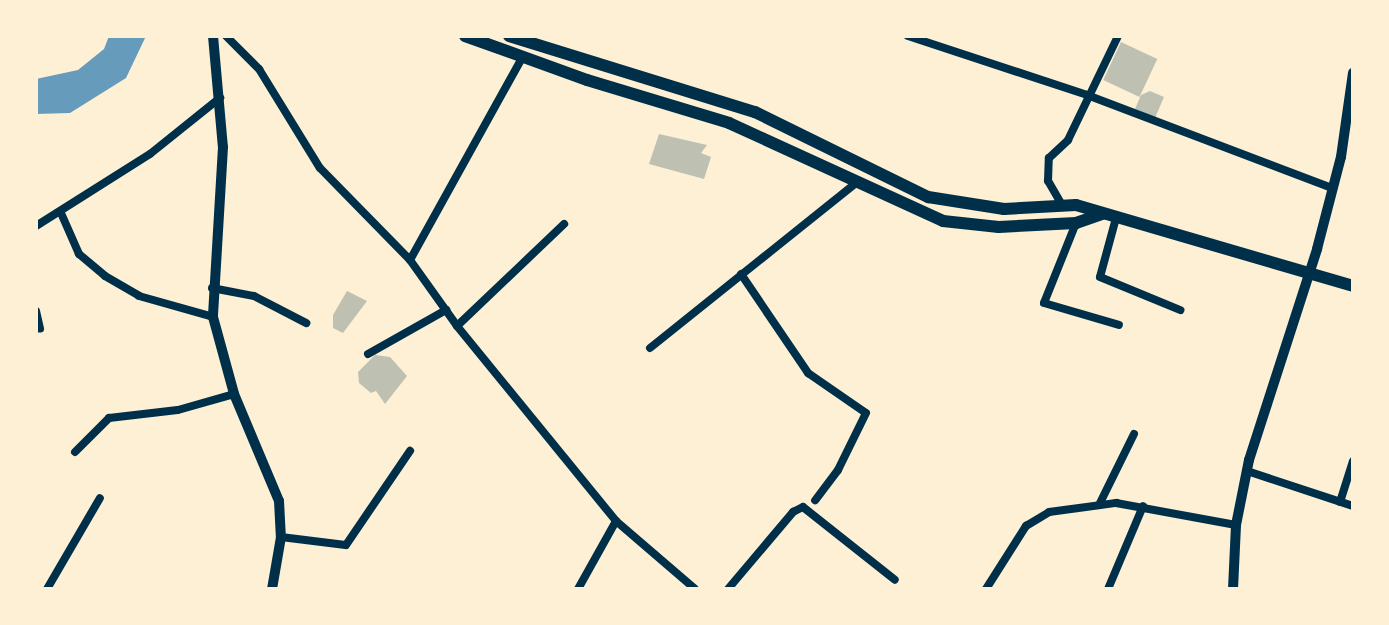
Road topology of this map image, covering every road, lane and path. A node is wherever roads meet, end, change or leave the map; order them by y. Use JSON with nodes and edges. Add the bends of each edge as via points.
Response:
{"nodes":[{"id":1,"x":213,"y":36,"type":"edge"},
{"id":2,"x":226,"y":36,"type":"edge"},
{"id":3,"x":465,"y":36,"type":"edge"},
{"id":4,"x":509,"y":36,"type":"edge"},
{"id":5,"x":908,"y":36,"type":"edge"},
{"id":6,"x":1118,"y":36,"type":"edge"},
{"id":7,"x":522,"y":58,"type":"junction"},
{"id":8,"x":1353,"y":73,"type":"edge"},
{"id":9,"x":1087,"y":95,"type":"junction"},
{"id":10,"x":220,"y":98,"type":"junction"},
{"id":11,"x":855,"y":184,"type":"junction"},
{"id":12,"x":1332,"y":188,"type":"junction"},
{"id":13,"x":1062,"y":205,"type":"junction"},
{"id":14,"x":61,"y":213,"type":"junction"},
{"id":15,"x":1102,"y":214,"type":"junction"},
{"id":16,"x":1116,"y":218,"type":"junction"},
{"id":17,"x":1076,"y":223,"type":"junction"},
{"id":18,"x":564,"y":224,"type":"dead end"},
{"id":19,"x":36,"y":226,"type":"edge"},
{"id":20,"x":410,"y":260,"type":"junction"},
{"id":21,"x":741,"y":274,"type":"junction"},
{"id":22,"x":1310,"y":275,"type":"junction"},
{"id":23,"x":1353,"y":286,"type":"edge"},
{"id":24,"x":212,"y":288,"type":"junction"},
{"id":25,"x":446,"y":310,"type":"junction"},
{"id":26,"x":1180,"y":310,"type":"dead end"},
{"id":27,"x":36,"y":311,"type":"edge"},
{"id":28,"x":213,"y":317,"type":"junction"},
{"id":29,"x":306,"y":323,"type":"dead end"},
{"id":30,"x":1119,"y":325,"type":"dead end"},
{"id":31,"x":457,"y":326,"type":"junction"},
{"id":32,"x":40,"y":329,"type":"dead end"},
{"id":33,"x":650,"y":348,"type":"dead end"},
{"id":34,"x":368,"y":354,"type":"dead end"},
{"id":35,"x":234,"y":394,"type":"junction"},
{"id":36,"x":1134,"y":434,"type":"dead end"},
{"id":37,"x":410,"y":451,"type":"dead end"},
{"id":38,"x":75,"y":452,"type":"dead end"},
{"id":39,"x":1353,"y":461,"type":"edge"},
{"id":40,"x":1247,"y":471,"type":"junction"},
{"id":41,"x":100,"y":498,"type":"dead end"},
{"id":42,"x":815,"y":500,"type":"dead end"},
{"id":43,"x":1340,"y":502,"type":"junction"},
{"id":44,"x":1100,"y":503,"type":"junction"},
{"id":45,"x":1143,"y":506,"type":"junction"},
{"id":46,"x":1353,"y":506,"type":"edge"},
{"id":47,"x":616,"y":521,"type":"junction"},
{"id":48,"x":1236,"y":525,"type":"junction"},
{"id":49,"x":281,"y":537,"type":"junction"},
{"id":50,"x":895,"y":580,"type":"dead end"},
{"id":51,"x":47,"y":589,"type":"edge"},
{"id":52,"x":272,"y":589,"type":"edge"},
{"id":53,"x":578,"y":589,"type":"edge"},
{"id":54,"x":695,"y":589,"type":"edge"},
{"id":55,"x":728,"y":589,"type":"edge"},
{"id":56,"x":986,"y":589,"type":"edge"},
{"id":57,"x":1108,"y":589,"type":"edge"},
{"id":58,"x":1233,"y":589,"type":"edge"}],
"edges":[{"from":1,"to":10,"type":"street"},
{"from":2,"to":20,"type":"street","via":[[259,69],[320,168]]},
{"from":3,"to":7,"type":"main road"},
{"from":4,"to":13,"type":"main road","via":[[755,112],[928,197],[1004,209]]},
{"from":5,"to":9,"type":"street"},
{"from":6,"to":9,"type":"street"},
{"from":7,"to":11,"type":"main road","via":[[729,123]]},
{"from":7,"to":20,"type":"street"},
{"from":8,"to":12,"type":"street"},
{"from":9,"to":12,"type":"street"},
{"from":9,"to":13,"type":"street","via":[[1068,140],[1049,158],[1048,181]]},
{"from":10,"to":14,"type":"street","via":[[150,154]]},
{"from":10,"to":24,"type":"street","via":[[223,147]]},
{"from":11,"to":17,"type":"main road","via":[[943,221],[999,227]]},
{"from":11,"to":21,"type":"street"},
{"from":12,"to":22,"type":"street"},
{"from":13,"to":15,"type":"main road"},
{"from":14,"to":19,"type":"street"},
{"from":14,"to":28,"type":"street","via":[[79,254],[105,276],[139,296]]},
{"from":15,"to":16,"type":"main road"},
{"from":15,"to":17,"type":"main road"},
{"from":16,"to":22,"type":"main road"},
{"from":16,"to":26,"type":"street","via":[[1100,277]]},
{"from":17,"to":30,"type":"street","via":[[1044,303]]},
{"from":18,"to":31,"type":"street"},
{"from":20,"to":25,"type":"street"},
{"from":21,"to":33,"type":"street"},
{"from":21,"to":42,"type":"street","via":[[808,373],[866,413],[838,470]]},
{"from":22,"to":23,"type":"main road"},
{"from":22,"to":40,"type":"street"},
{"from":24,"to":28,"type":"street"},
{"from":24,"to":29,"type":"street","via":[[254,296]]},
{"from":25,"to":31,"type":"street"},
{"from":25,"to":34,"type":"street"},
{"from":27,"to":32,"type":"street"},
{"from":28,"to":35,"type":"street"},
{"from":31,"to":47,"type":"street"},
{"from":35,"to":38,"type":"street","via":[[178,410],[109,418]]},
{"from":35,"to":49,"type":"street","via":[[279,501]]},
{"from":36,"to":44,"type":"street"},
{"from":37,"to":49,"type":"street","via":[[346,545]]},
{"from":39,"to":43,"type":"street"},
{"from":40,"to":43,"type":"street"},
{"from":40,"to":48,"type":"street"},
{"from":41,"to":51,"type":"street"},
{"from":43,"to":46,"type":"street"},
{"from":44,"to":45,"type":"street"},
{"from":44,"to":56,"type":"street","via":[[1049,512],[1026,526]]},
{"from":45,"to":48,"type":"street"},
{"from":45,"to":57,"type":"street"},
{"from":47,"to":53,"type":"street"},
{"from":47,"to":54,"type":"street"},
{"from":48,"to":58,"type":"street"},
{"from":49,"to":52,"type":"street"},
{"from":50,"to":55,"type":"street","via":[[803,507],[793,512]]}]}
